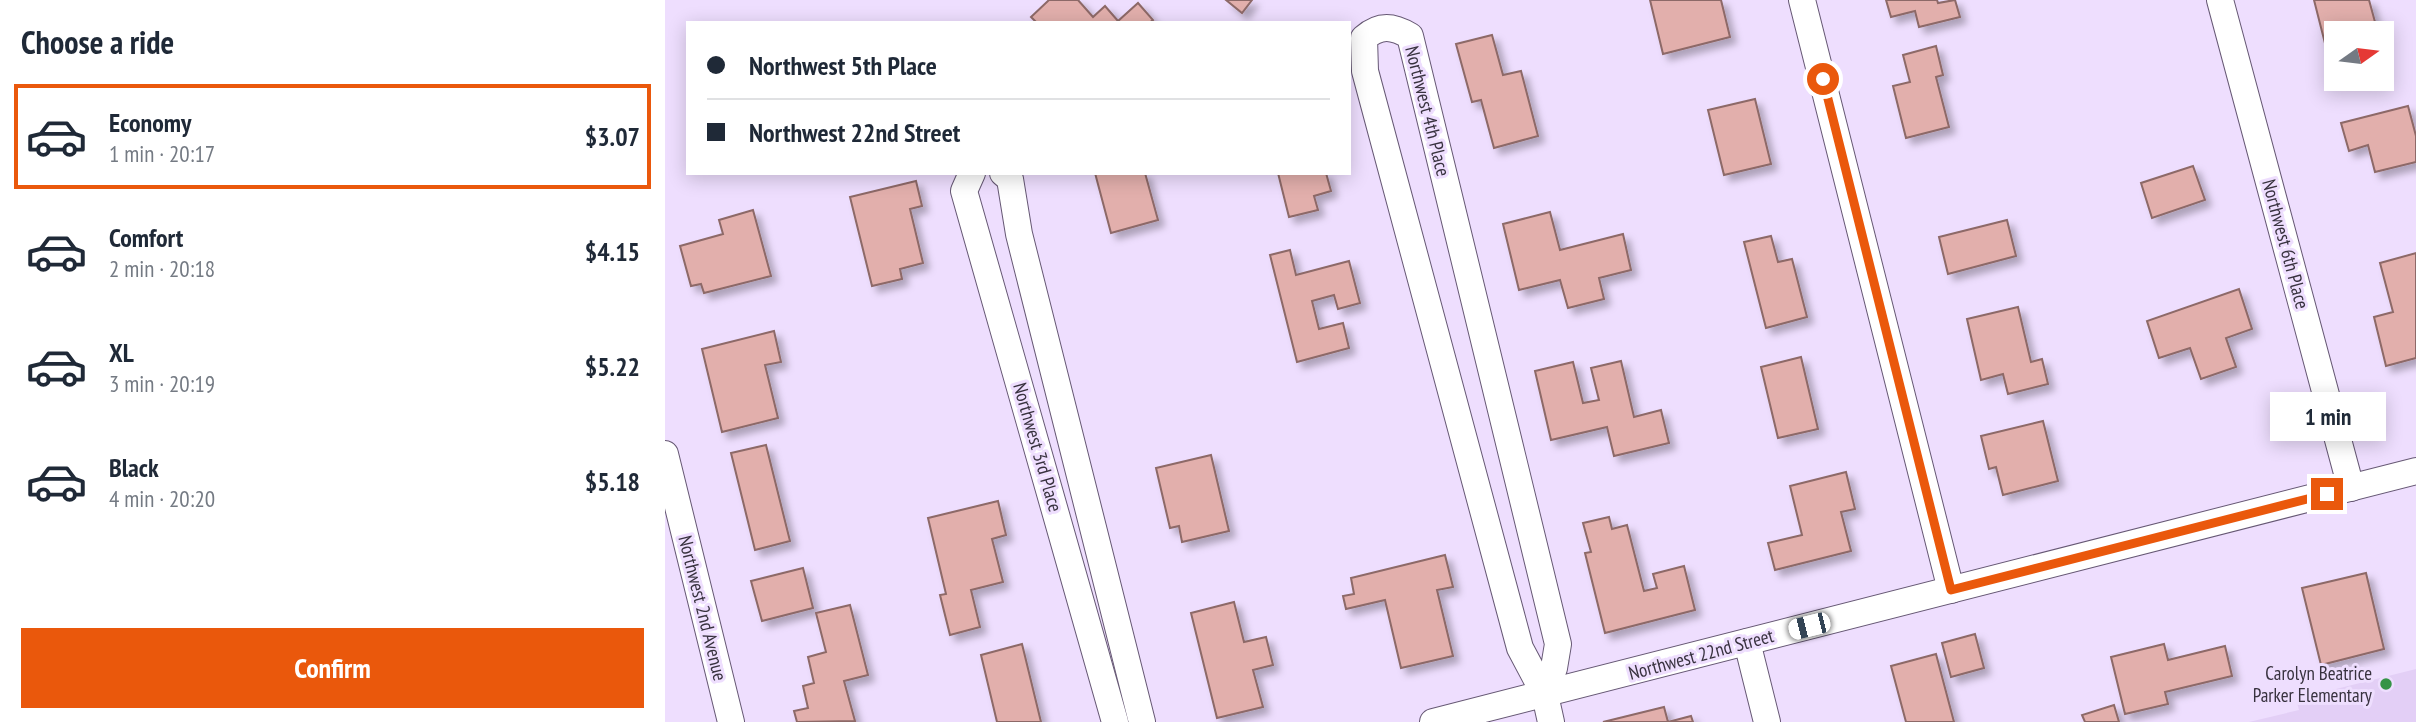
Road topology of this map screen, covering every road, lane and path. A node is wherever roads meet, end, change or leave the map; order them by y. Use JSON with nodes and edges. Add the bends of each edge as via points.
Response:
{"nodes":[{"id":1,"x":1802,"y":0,"type":"edge"},
{"id":2,"x":2220,"y":0,"type":"edge"},
{"id":3,"x":971,"y":175,"type":"edge"},
{"id":4,"x":1005,"y":175,"type":"edge"},
{"id":5,"x":665,"y":454,"type":"edge"},
{"id":6,"x":2416,"y":471,"type":"edge"},
{"id":7,"x":2351,"y":488,"type":"junction"},
{"id":8,"x":1951,"y":590,"type":"junction"},
{"id":9,"x":1747,"y":642,"type":"junction"},
{"id":10,"x":1545,"y":695,"type":"junction"},
{"id":11,"x":731,"y":722,"type":"edge"},
{"id":12,"x":1115,"y":722,"type":"edge"},
{"id":13,"x":1142,"y":722,"type":"edge"},
{"id":14,"x":1433,"y":722,"type":"edge"},
{"id":15,"x":1551,"y":722,"type":"edge"},
{"id":16,"x":1767,"y":722,"type":"edge"}],
"edges":[{"from":1,"to":8,"type":"street"},
{"from":2,"to":7,"type":"street","name":"Northwest 6th Place"},
{"from":3,"to":12,"type":"street","name":"Northwest 3rd Place","via":[[964,191]]},
{"from":4,"to":13,"type":"street","name":"Northwest 3rd Place","via":[[1010,179],[1019,234]]},
{"from":5,"to":11,"type":"street","name":"Northwest 2nd Avenue"},
{"from":6,"to":7,"type":"street","name":"Northwest 22nd Street"},
{"from":7,"to":8,"type":"street","name":"Northwest 22nd Street"},
{"from":8,"to":9,"type":"street","name":"Northwest 22nd Street"},
{"from":9,"to":10,"type":"street","name":"Northwest 22nd Street"},
{"from":9,"to":16,"type":"street"},
{"from":10,"to":10,"type":"street","name":"Northwest 4th Place","via":[[1558,644],[1530,523],[1410,36],[1396,27],[1383,27],[1364,38],[1365,71],[1520,648]]},
{"from":10,"to":14,"type":"street","name":"Northwest 22nd Street"},
{"from":10,"to":15,"type":"street","name":"Northwest 4th Place"}]}
